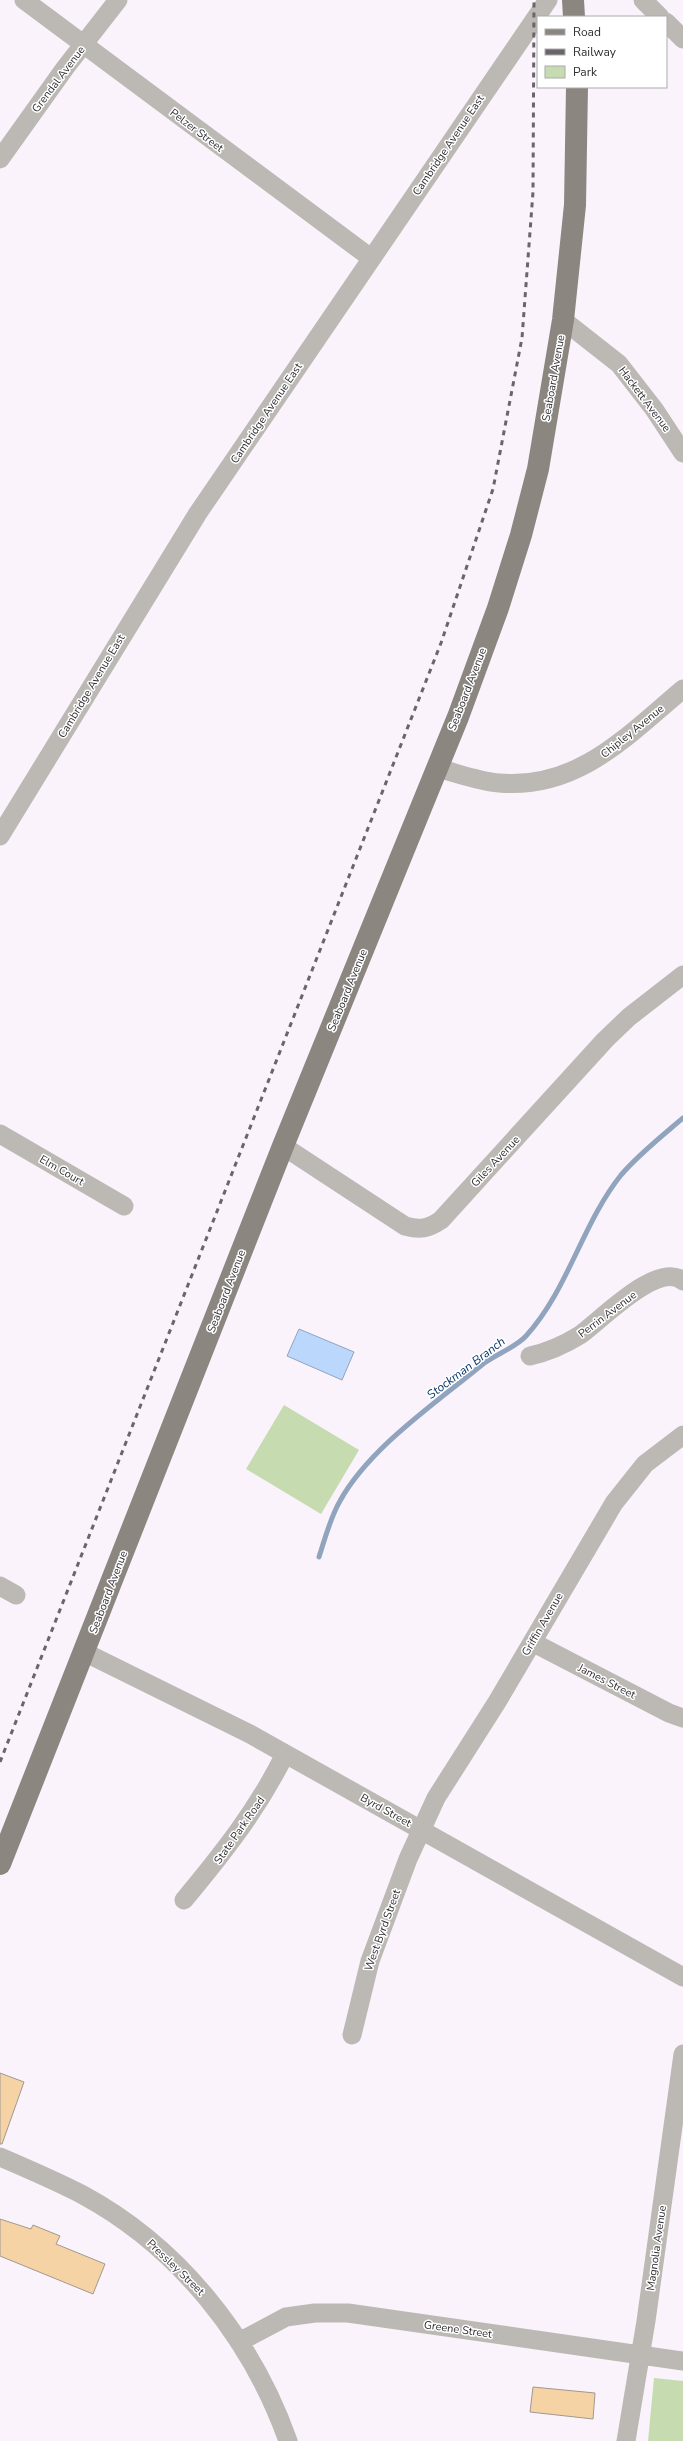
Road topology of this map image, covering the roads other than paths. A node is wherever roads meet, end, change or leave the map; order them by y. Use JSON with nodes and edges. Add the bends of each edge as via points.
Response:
{"nodes":[{"id":1,"x":24,"y":0,"type":"edge"},
{"id":2,"x":118,"y":0,"type":"edge"},
{"id":3,"x":548,"y":0,"type":"edge"},
{"id":4,"x":573,"y":0,"type":"edge"},
{"id":5,"x":643,"y":0,"type":"edge"},
{"id":6,"x":537,"y":16,"type":"edge"},
{"id":7,"x":537,"y":16,"type":"edge"},
{"id":8,"x":574,"y":16,"type":"edge"},
{"id":9,"x":659,"y":16,"type":"edge"},
{"id":10,"x":667,"y":23,"type":"edge"},
{"id":11,"x":683,"y":39,"type":"edge"},
{"id":12,"x":83,"y":46,"type":"junction"},
{"id":13,"x":577,"y":88,"type":"edge"},
{"id":14,"x":0,"y":159,"type":"edge"},
{"id":15,"x":371,"y":258,"type":"junction"},
{"id":16,"x":563,"y":320,"type":"junction"},
{"id":17,"x":683,"y":453,"type":"edge"},
{"id":18,"x":683,"y":689,"type":"edge"},
{"id":19,"x":437,"y":768,"type":"junction"},
{"id":20,"x":0,"y":836,"type":"edge"},
{"id":21,"x":683,"y":975,"type":"edge"},
{"id":22,"x":0,"y":1134,"type":"edge"},
{"id":23,"x":283,"y":1146,"type":"junction"},
{"id":24,"x":124,"y":1206,"type":"dead end"},
{"id":25,"x":683,"y":1281,"type":"edge"},
{"id":26,"x":530,"y":1356,"type":"dead end"},
{"id":27,"x":683,"y":1435,"type":"edge"},
{"id":28,"x":532,"y":1642,"type":"junction"},
{"id":29,"x":84,"y":1652,"type":"junction"},
{"id":30,"x":683,"y":1718,"type":"edge"},
{"id":31,"x":285,"y":1754,"type":"junction"},
{"id":32,"x":422,"y":1829,"type":"junction"},
{"id":33,"x":0,"y":1864,"type":"edge"},
{"id":34,"x":184,"y":1900,"type":"dead end"},
{"id":35,"x":683,"y":1978,"type":"edge"},
{"id":36,"x":352,"y":2034,"type":"dead end"},
{"id":37,"x":683,"y":2054,"type":"edge"},
{"id":38,"x":0,"y":2157,"type":"edge"},
{"id":39,"x":239,"y":2342,"type":"junction"},
{"id":40,"x":640,"y":2355,"type":"junction"},
{"id":41,"x":683,"y":2361,"type":"edge"},
{"id":42,"x":288,"y":2441,"type":"edge"},
{"id":43,"x":626,"y":2441,"type":"edge"}],
"edges":[{"from":1,"to":12,"type":"street","name":"Pelzer Street"},
{"from":2,"to":12,"type":"street","name":"Grendal Avenue"},
{"from":3,"to":6,"type":"street","name":"Cambridge Avenue East"},
{"from":4,"to":8,"type":"main road"},
{"from":5,"to":9,"type":"street"},
{"from":7,"to":15,"type":"street","name":"Cambridge Avenue East"},
{"from":10,"to":11,"type":"street"},
{"from":12,"to":14,"type":"street","name":"Grendal Avenue"},
{"from":12,"to":15,"type":"street","name":"Pelzer Street"},
{"from":13,"to":16,"type":"main road","name":"Seaboard Avenue","via":[[575,205]]},
{"from":15,"to":20,"type":"street","name":"Cambridge Avenue East","via":[[198,513]]},
{"from":16,"to":17,"type":"street","name":"Hackett Avenue","via":[[619,364],[654,409]]},
{"from":16,"to":19,"type":"main road","name":"Seaboard Avenue","via":[[538,469],[521,535],[498,608]]},
{"from":18,"to":19,"type":"street","name":"Chipley Avenue","via":[[600,758],[565,774],[532,782],[499,783]]},
{"from":19,"to":23,"type":"main road","name":"Seaboard Avenue"},
{"from":21,"to":23,"type":"street","name":"Giles Avenue","via":[[629,1017],[441,1220],[430,1227],[416,1229],[405,1226]]},
{"from":22,"to":24,"type":"street","name":"Elm Court"},
{"from":23,"to":29,"type":"main road","name":"Seaboard Avenue"},
{"from":25,"to":26,"type":"street","name":"Perrin Avenue","via":[[674,1276],[648,1283],[563,1346]]},
{"from":27,"to":28,"type":"street","name":"Griffin Avenue","via":[[645,1464],[629,1482]]},
{"from":28,"to":30,"type":"street","name":"James Street"},
{"from":28,"to":32,"type":"street","name":"Griffin Avenue","via":[[436,1798]]},
{"from":29,"to":31,"type":"street","name":"Byrd Street"},
{"from":29,"to":33,"type":"main road","name":"Seaboard Avenue"},
{"from":31,"to":32,"type":"street","name":"Byrd Street"},
{"from":31,"to":34,"type":"street","name":"State Park Road","via":[[269,1786],[230,1846]]},
{"from":32,"to":35,"type":"street","name":"Byrd Street"},
{"from":32,"to":36,"type":"street","name":"West Byrd Street","via":[[408,1859],[370,1961]]},
{"from":37,"to":40,"type":"street","name":"Magnolia Avenue"},
{"from":38,"to":39,"type":"street","name":"Pressley Street","via":[[83,2195],[117,2216],[155,2245],[190,2278]]},
{"from":39,"to":40,"type":"street","name":"Greene Street","via":[[286,2317],[315,2313],[348,2313]]},
{"from":39,"to":42,"type":"street","name":"Pressley Street","via":[[270,2396]]},
{"from":40,"to":41,"type":"street","name":"Greene Street"},
{"from":40,"to":43,"type":"street","name":"Magnolia Avenue"}]}
